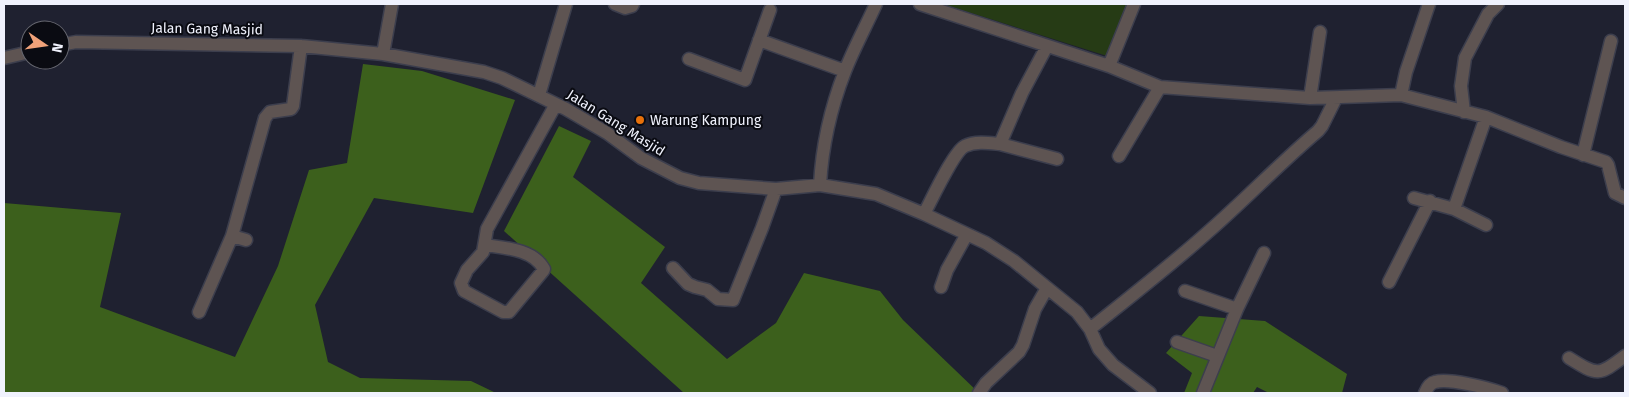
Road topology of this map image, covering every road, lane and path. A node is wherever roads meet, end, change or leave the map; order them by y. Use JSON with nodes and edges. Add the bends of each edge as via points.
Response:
{"nodes":[{"id":1,"x":392,"y":4,"type":"edge"},
{"id":2,"x":566,"y":4,"type":"edge"},
{"id":3,"x":615,"y":4,"type":"edge"},
{"id":4,"x":633,"y":4,"type":"edge"},
{"id":5,"x":876,"y":4,"type":"edge"},
{"id":6,"x":920,"y":4,"type":"edge"},
{"id":7,"x":1134,"y":4,"type":"edge"},
{"id":8,"x":1429,"y":4,"type":"edge"},
{"id":9,"x":1498,"y":4,"type":"edge"},
{"id":10,"x":939,"y":7,"type":"edge"},
{"id":11,"x":770,"y":10,"type":"dead end"},
{"id":12,"x":1320,"y":32,"type":"dead end"},
{"id":13,"x":759,"y":40,"type":"junction"},
{"id":14,"x":1611,"y":41,"type":"dead end"},
{"id":15,"x":70,"y":43,"type":"edge"},
{"id":16,"x":301,"y":46,"type":"junction"},
{"id":17,"x":1047,"y":46,"type":"junction"},
{"id":18,"x":20,"y":54,"type":"edge"},
{"id":19,"x":383,"y":54,"type":"junction"},
{"id":20,"x":4,"y":58,"type":"edge"},
{"id":21,"x":689,"y":59,"type":"dead end"},
{"id":22,"x":1109,"y":66,"type":"junction"},
{"id":23,"x":845,"y":71,"type":"junction"},
{"id":24,"x":1160,"y":87,"type":"junction"},
{"id":25,"x":1401,"y":95,"type":"junction"},
{"id":26,"x":539,"y":96,"type":"junction"},
{"id":27,"x":1310,"y":98,"type":"junction"},
{"id":28,"x":1336,"y":98,"type":"junction"},
{"id":29,"x":556,"y":104,"type":"junction"},
{"id":30,"x":1464,"y":112,"type":"junction"},
{"id":31,"x":1486,"y":117,"type":"junction"},
{"id":32,"x":1000,"y":144,"type":"junction"},
{"id":33,"x":1583,"y":155,"type":"junction"},
{"id":34,"x":1119,"y":156,"type":"dead end"},
{"id":35,"x":1056,"y":159,"type":"dead end"},
{"id":36,"x":820,"y":185,"type":"junction"},
{"id":37,"x":776,"y":189,"type":"junction"},
{"id":38,"x":1414,"y":198,"type":"dead end"},
{"id":39,"x":1625,"y":198,"type":"edge"},
{"id":40,"x":1430,"y":201,"type":"junction"},
{"id":41,"x":1454,"y":209,"type":"junction"},
{"id":42,"x":924,"y":214,"type":"junction"},
{"id":43,"x":1486,"y":225,"type":"dead end"},
{"id":44,"x":967,"y":234,"type":"junction"},
{"id":45,"x":232,"y":236,"type":"junction"},
{"id":46,"x":246,"y":240,"type":"dead end"},
{"id":47,"x":485,"y":245,"type":"junction"},
{"id":48,"x":1264,"y":253,"type":"dead end"},
{"id":49,"x":673,"y":268,"type":"dead end"},
{"id":50,"x":1389,"y":282,"type":"dead end"},
{"id":51,"x":941,"y":287,"type":"dead end"},
{"id":52,"x":1047,"y":288,"type":"junction"},
{"id":53,"x":1185,"y":291,"type":"dead end"},
{"id":54,"x":1237,"y":309,"type":"junction"},
{"id":55,"x":198,"y":312,"type":"dead end"},
{"id":56,"x":1090,"y":329,"type":"junction"},
{"id":57,"x":1177,"y":342,"type":"dead end"},
{"id":58,"x":1217,"y":356,"type":"junction"},
{"id":59,"x":1625,"y":356,"type":"edge"},
{"id":60,"x":1569,"y":358,"type":"dead end"},
{"id":61,"x":979,"y":393,"type":"edge"},
{"id":62,"x":1150,"y":393,"type":"edge"},
{"id":63,"x":1203,"y":393,"type":"edge"},
{"id":64,"x":1425,"y":393,"type":"edge"},
{"id":65,"x":1502,"y":393,"type":"edge"}],
"edges":[{"from":1,"to":19,"type":"street"},
{"from":2,"to":26,"type":"street"},
{"from":3,"to":4,"type":"street","via":[[626,8]]},
{"from":5,"to":23,"type":"street"},
{"from":6,"to":10,"type":"street"},
{"from":7,"to":22,"type":"street"},
{"from":8,"to":25,"type":"street"},
{"from":9,"to":30,"type":"street","via":[[1488,14],[1465,58],[1461,86]]},
{"from":10,"to":17,"type":"street"},
{"from":11,"to":13,"type":"street"},
{"from":12,"to":27,"type":"street"},
{"from":13,"to":21,"type":"street","via":[[745,80]]},
{"from":13,"to":23,"type":"street"},
{"from":14,"to":33,"type":"street"},
{"from":15,"to":16,"type":"street","name":"Jalan Gang Masjid"},
{"from":16,"to":19,"type":"street","name":"Jalan Gang Masjid"},
{"from":16,"to":45,"type":"street","via":[[293,106],[270,112],[264,118]]},
{"from":17,"to":22,"type":"street"},
{"from":17,"to":32,"type":"street"},
{"from":18,"to":20,"type":"street"},
{"from":19,"to":26,"type":"street","name":"Jalan Gang Masjid","via":[[484,72]]},
{"from":22,"to":24,"type":"street"},
{"from":23,"to":36,"type":"street","via":[[827,133]]},
{"from":24,"to":27,"type":"street"},
{"from":24,"to":34,"type":"street"},
{"from":25,"to":28,"type":"street"},
{"from":25,"to":30,"type":"street"},
{"from":26,"to":29,"type":"street","name":"Jalan Gang Masjid"},
{"from":27,"to":28,"type":"street"},
{"from":28,"to":56,"type":"street","via":[[1322,126],[1261,185]]},
{"from":29,"to":37,"type":"street","name":"Jalan Gang Masjid","via":[[607,133],[641,158],[680,178]]},
{"from":29,"to":47,"type":"street","via":[[488,229]]},
{"from":30,"to":31,"type":"street"},
{"from":31,"to":33,"type":"street"},
{"from":31,"to":41,"type":"street"},
{"from":32,"to":35,"type":"street"},
{"from":32,"to":42,"type":"street","via":[[964,146]]},
{"from":33,"to":39,"type":"street","via":[[1606,162],[1615,193]]},
{"from":36,"to":37,"type":"street","name":"Jalan Gang Masjid"},
{"from":36,"to":42,"type":"street","name":"Jalan Gang Masjid","via":[[876,194]]},
{"from":37,"to":49,"type":"street","via":[[733,300],[718,299],[707,290],[695,288]]},
{"from":38,"to":40,"type":"street"},
{"from":40,"to":41,"type":"street"},
{"from":40,"to":50,"type":"street"},
{"from":41,"to":43,"type":"street"},
{"from":42,"to":44,"type":"street","name":"Jalan Gang Masjid"},
{"from":44,"to":51,"type":"street"},
{"from":44,"to":52,"type":"street","name":"Jalan Gang Masjid","via":[[1014,260]]},
{"from":45,"to":46,"type":"street"},
{"from":45,"to":55,"type":"street"},
{"from":47,"to":47,"type":"street","via":[[520,251],[544,268],[509,312],[503,312],[464,291],[462,286],[462,279]]},
{"from":48,"to":54,"type":"street"},
{"from":52,"to":56,"type":"street","name":"Jalan Gang Masjid","via":[[1077,312]]},
{"from":52,"to":61,"type":"street","via":[[1035,309],[1019,352]]},
{"from":53,"to":54,"type":"street"},
{"from":54,"to":58,"type":"street"},
{"from":56,"to":62,"type":"street","name":"Jalan Gang Masjid","via":[[1099,349],[1113,365]]},
{"from":57,"to":58,"type":"street"},
{"from":58,"to":63,"type":"street"},
{"from":59,"to":60,"type":"street","via":[[1605,371],[1591,371]]},
{"from":64,"to":65,"type":"street","via":[[1434,382],[1490,388]]}]}
